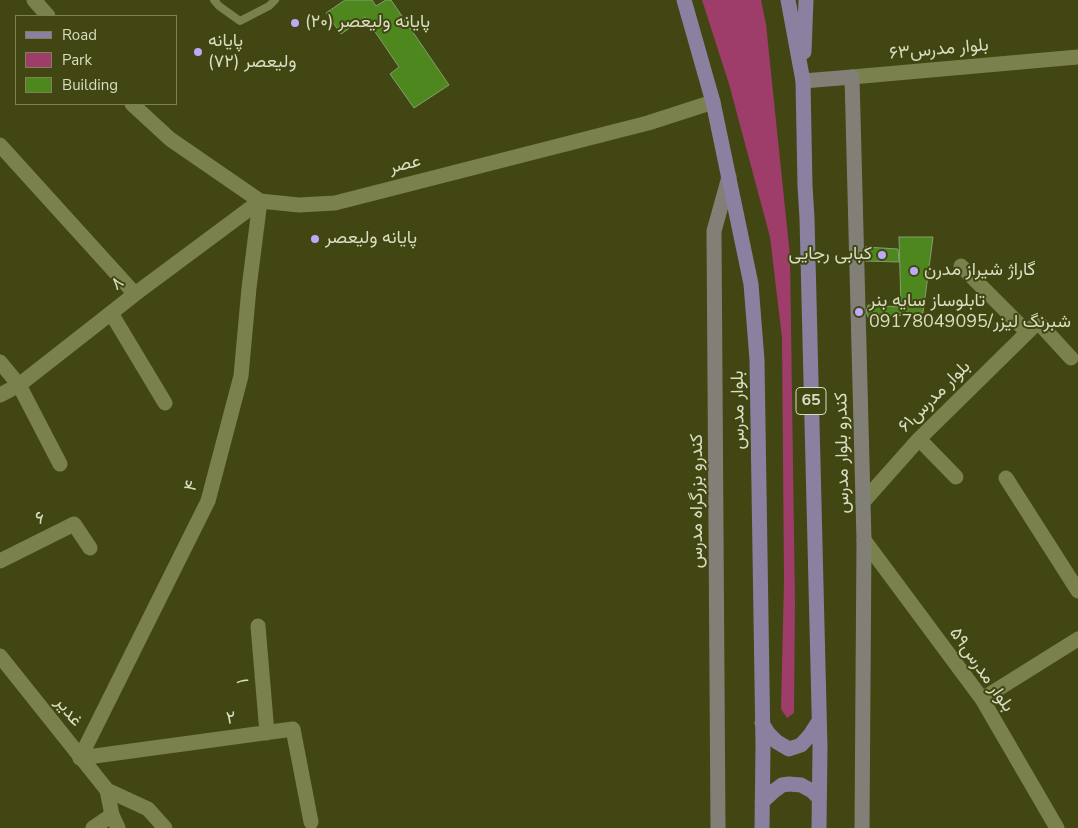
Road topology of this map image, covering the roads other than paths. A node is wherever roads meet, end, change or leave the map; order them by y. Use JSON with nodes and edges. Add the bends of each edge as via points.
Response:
{"nodes":[{"id":1,"x":214,"y":0,"type":"edge"},
{"id":2,"x":275,"y":0,"type":"edge"},
{"id":3,"x":684,"y":0,"type":"edge"},
{"id":4,"x":788,"y":0,"type":"edge"},
{"id":5,"x":806,"y":0,"type":"edge"},
{"id":6,"x":1078,"y":57,"type":"edge"},
{"id":7,"x":852,"y":77,"type":"junction"},
{"id":8,"x":803,"y":81,"type":"junction"},
{"id":9,"x":712,"y":102,"type":"junction"},
{"id":10,"x":133,"y":105,"type":"edge"},
{"id":11,"x":0,"y":145,"type":"edge"},
{"id":12,"x":729,"y":176,"type":"junction"},
{"id":13,"x":260,"y":201,"type":"junction"},
{"id":14,"x":961,"y":266,"type":"dead end"},
{"id":15,"x":135,"y":294,"type":"junction"},
{"id":16,"x":112,"y":313,"type":"junction"},
{"id":17,"x":1032,"y":327,"type":"junction"},
{"id":18,"x":1070,"y":358,"type":"dead end"},
{"id":19,"x":0,"y":362,"type":"edge"},
{"id":20,"x":19,"y":385,"type":"junction"},
{"id":21,"x":0,"y":395,"type":"edge"},
{"id":22,"x":165,"y":404,"type":"dead end"},
{"id":23,"x":918,"y":439,"type":"junction"},
{"id":24,"x":60,"y":464,"type":"dead end"},
{"id":25,"x":956,"y":477,"type":"dead end"},
{"id":26,"x":1006,"y":478,"type":"dead end"},
{"id":27,"x":863,"y":502,"type":"junction"},
{"id":28,"x":864,"y":540,"type":"junction"},
{"id":29,"x":90,"y":548,"type":"dead end"},
{"id":30,"x":0,"y":561,"type":"edge"},
{"id":31,"x":1078,"y":591,"type":"edge"},
{"id":32,"x":258,"y":626,"type":"dead end"},
{"id":33,"x":1078,"y":639,"type":"edge"},
{"id":34,"x":0,"y":656,"type":"edge"},
{"id":35,"x":982,"y":699,"type":"junction"},
{"id":36,"x":819,"y":721,"type":"junction"},
{"id":37,"x":762,"y":723,"type":"junction"},
{"id":38,"x":267,"y":733,"type":"junction"},
{"id":39,"x":80,"y":758,"type":"junction"},
{"id":40,"x":107,"y":790,"type":"junction"},
{"id":41,"x":819,"y":798,"type":"junction"},
{"id":42,"x":762,"y":802,"type":"junction"},
{"id":43,"x":115,"y":821,"type":"edge"},
{"id":44,"x":311,"y":822,"type":"dead end"},
{"id":45,"x":93,"y":828,"type":"edge"},
{"id":46,"x":165,"y":828,"type":"edge"},
{"id":47,"x":718,"y":828,"type":"edge"},
{"id":48,"x":762,"y":828,"type":"edge"},
{"id":49,"x":819,"y":828,"type":"edge"},
{"id":50,"x":862,"y":828,"type":"edge"},
{"id":51,"x":1057,"y":828,"type":"edge"}],
"edges":[{"from":1,"to":2,"type":"lane","via":[[240,20]]},
{"from":3,"to":9,"type":"main road","name":"بلوار مدرس"},
{"from":4,"to":8,"type":"main road"},
{"from":5,"to":8,"type":"main road","number":"65"},
{"from":6,"to":7,"type":"street","name":"بلوار مدرس۶۳"},
{"from":7,"to":8,"type":"main road","name":"بلوار مدرس۶۳"},
{"from":7,"to":27,"type":"main road","name":"کندرو بلوار مدرس"},
{"from":8,"to":36,"type":"main road","number":"65"},
{"from":9,"to":12,"type":"main road","name":"بلوار مدرس"},
{"from":9,"to":13,"type":"street","name":"عصر","via":[[648,123],[335,202],[299,205]]},
{"from":10,"to":13,"type":"street","name":"عصر","via":[[170,139]]},
{"from":11,"to":15,"type":"street"},
{"from":12,"to":37,"type":"main road","name":"بلوار مدرس","via":[[751,284],[757,360]]},
{"from":12,"to":47,"type":"main road","name":"کندرو بزرگراه مدرس","via":[[714,231]]},
{"from":13,"to":15,"type":"street","name":"۸"},
{"from":13,"to":39,"type":"street","name":"۴","via":[[241,376],[208,501]]},
{"from":14,"to":17,"type":"street"},
{"from":15,"to":16,"type":"street","name":"۸"},
{"from":16,"to":20,"type":"street","name":"۸"},
{"from":16,"to":22,"type":"street"},
{"from":17,"to":18,"type":"street"},
{"from":17,"to":23,"type":"street","name":"بلوار مدرس۶۱"},
{"from":19,"to":20,"type":"street"},
{"from":20,"to":21,"type":"street","name":"۸"},
{"from":20,"to":24,"type":"street"},
{"from":23,"to":25,"type":"street"},
{"from":23,"to":27,"type":"street","name":"بلوار مدرس۶۱"},
{"from":26,"to":31,"type":"street"},
{"from":27,"to":28,"type":"main road","name":"کندرو بلوار مدرس"},
{"from":28,"to":35,"type":"street","name":"بلوار مدرس۵۹"},
{"from":28,"to":50,"type":"main road","name":"کندرو بلوار مدرس"},
{"from":29,"to":30,"type":"street","name":"۶","via":[[74,524]]},
{"from":32,"to":38,"type":"street","name":"۱"},
{"from":33,"to":35,"type":"street"},
{"from":34,"to":39,"type":"street","name":"غدیر"},
{"from":35,"to":51,"type":"street","name":"بلوار مدرس۵۹"},
{"from":36,"to":37,"type":"main road","via":[[801,745],[789,749],[777,742]]},
{"from":36,"to":41,"type":"main road","number":"65"},
{"from":37,"to":42,"type":"main road","name":"بلوار مدرس"},
{"from":38,"to":39,"type":"street","name":"۲"},
{"from":38,"to":44,"type":"street","name":"۲","via":[[293,729]]},
{"from":39,"to":40,"type":"street","name":"غدیر"},
{"from":40,"to":43,"type":"street"},
{"from":40,"to":46,"type":"street","via":[[148,809]]},
{"from":41,"to":42,"type":"main road","via":[[801,785],[789,784],[774,790]]},
{"from":41,"to":49,"type":"main road","number":"65"},
{"from":42,"to":48,"type":"main road","name":"بلوار مدرس"},
{"from":43,"to":45,"type":"street"}]}
